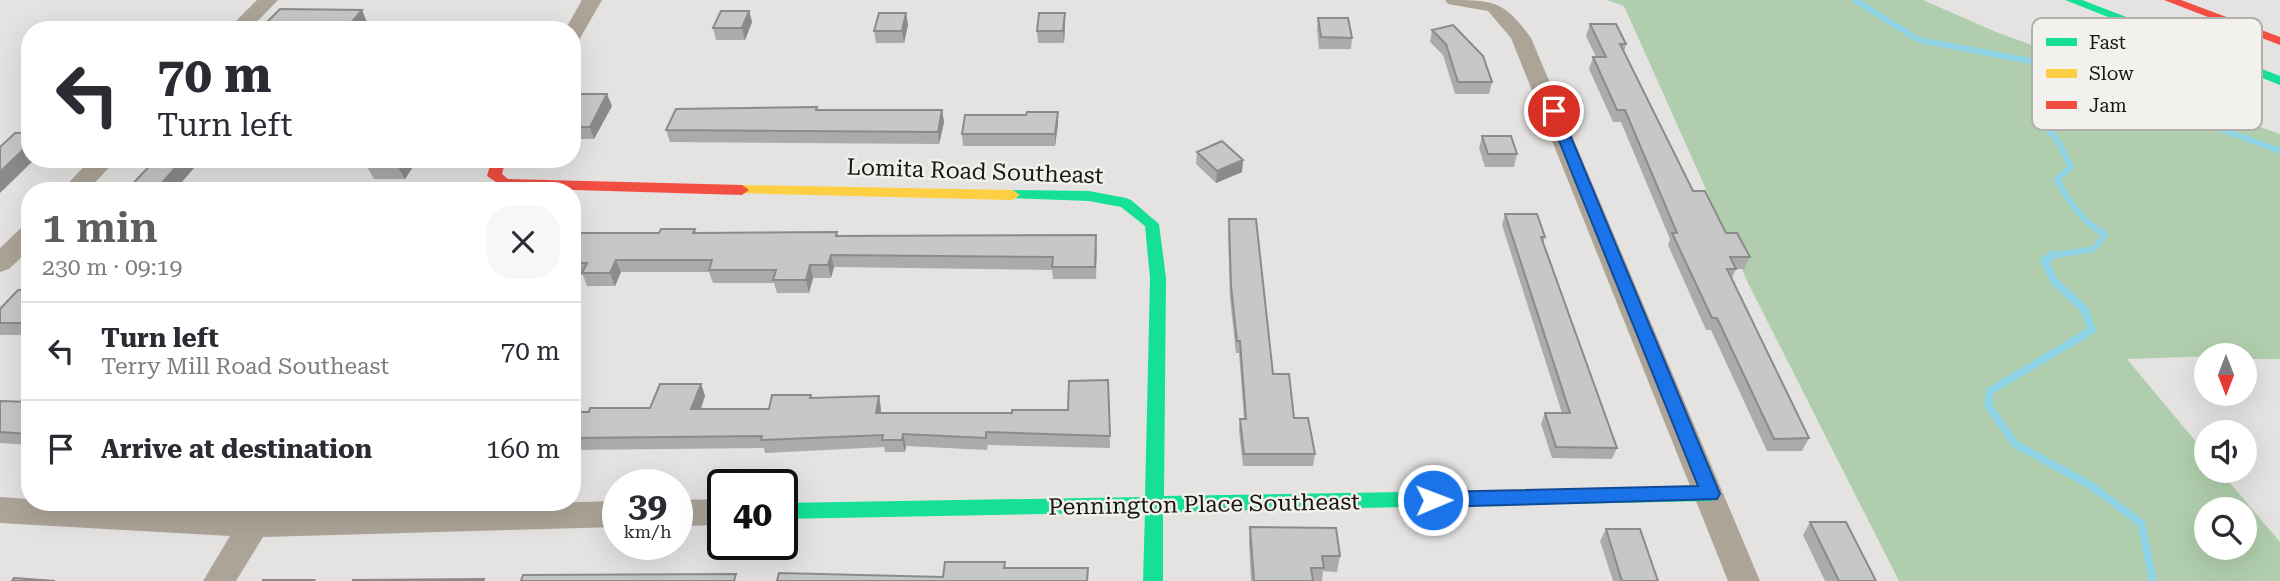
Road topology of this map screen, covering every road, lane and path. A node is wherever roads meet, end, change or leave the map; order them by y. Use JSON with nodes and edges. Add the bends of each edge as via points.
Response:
{"nodes":[{"id":1,"x":268,"y":0,"type":"edge"},
{"id":2,"x":592,"y":0,"type":"edge"},
{"id":3,"x":1455,"y":0,"type":"edge"},
{"id":4,"x":2071,"y":0,"type":"edge"},
{"id":5,"x":2170,"y":0,"type":"edge"},
{"id":6,"x":2117,"y":18,"type":"edge"},
{"id":7,"x":2218,"y":18,"type":"edge"},
{"id":8,"x":246,"y":21,"type":"edge"},
{"id":9,"x":580,"y":21,"type":"edge"},
{"id":10,"x":2262,"y":34,"type":"edge"},
{"id":11,"x":2280,"y":41,"type":"edge"},
{"id":12,"x":2262,"y":74,"type":"edge"},
{"id":13,"x":2280,"y":81,"type":"edge"},
{"id":14,"x":97,"y":168,"type":"edge"},
{"id":15,"x":496,"y":168,"type":"edge"},
{"id":16,"x":82,"y":182,"type":"edge"},
{"id":17,"x":503,"y":182,"type":"edge"},
{"id":18,"x":581,"y":187,"type":"edge"},
{"id":19,"x":21,"y":243,"type":"edge"},
{"id":20,"x":0,"y":263,"type":"edge"},
{"id":21,"x":1710,"y":494,"type":"junction"},
{"id":22,"x":1156,"y":506,"type":"junction"},
{"id":23,"x":0,"y":510,"type":"edge"},
{"id":24,"x":798,"y":511,"type":"edge"},
{"id":25,"x":602,"y":514,"type":"edge"},
{"id":26,"x":254,"y":524,"type":"junction"},
{"id":27,"x":219,"y":581,"type":"edge"},
{"id":28,"x":1153,"y":581,"type":"edge"},
{"id":29,"x":1744,"y":581,"type":"edge"}],
"edges":[{"from":1,"to":8,"type":"street"},
{"from":2,"to":9,"type":"street"},
{"from":3,"to":21,"type":"street","via":[[1500,7],[1521,38]]},
{"from":4,"to":6,"type":"main road"},
{"from":5,"to":7,"type":"main road"},
{"from":10,"to":11,"type":"main road"},
{"from":12,"to":13,"type":"main road"},
{"from":14,"to":16,"type":"street"},
{"from":15,"to":17,"type":"main road","name":"Lomita Road Southeast","via":[[494,176]]},
{"from":18,"to":22,"type":"main road","name":"Lomita Road Southeast","via":[[1089,196],[1126,203],[1152,224],[1158,278]]},
{"from":19,"to":20,"type":"street"},
{"from":21,"to":22,"type":"main road","name":"Pennington Place Southeast"},
{"from":21,"to":29,"type":"street"},
{"from":22,"to":24,"type":"main road","name":"Pennington Place Southeast"},
{"from":22,"to":28,"type":"main road","name":"Lomita Road Southeast"},
{"from":23,"to":26,"type":"street"},
{"from":25,"to":26,"type":"street"},
{"from":26,"to":27,"type":"street"}]}
